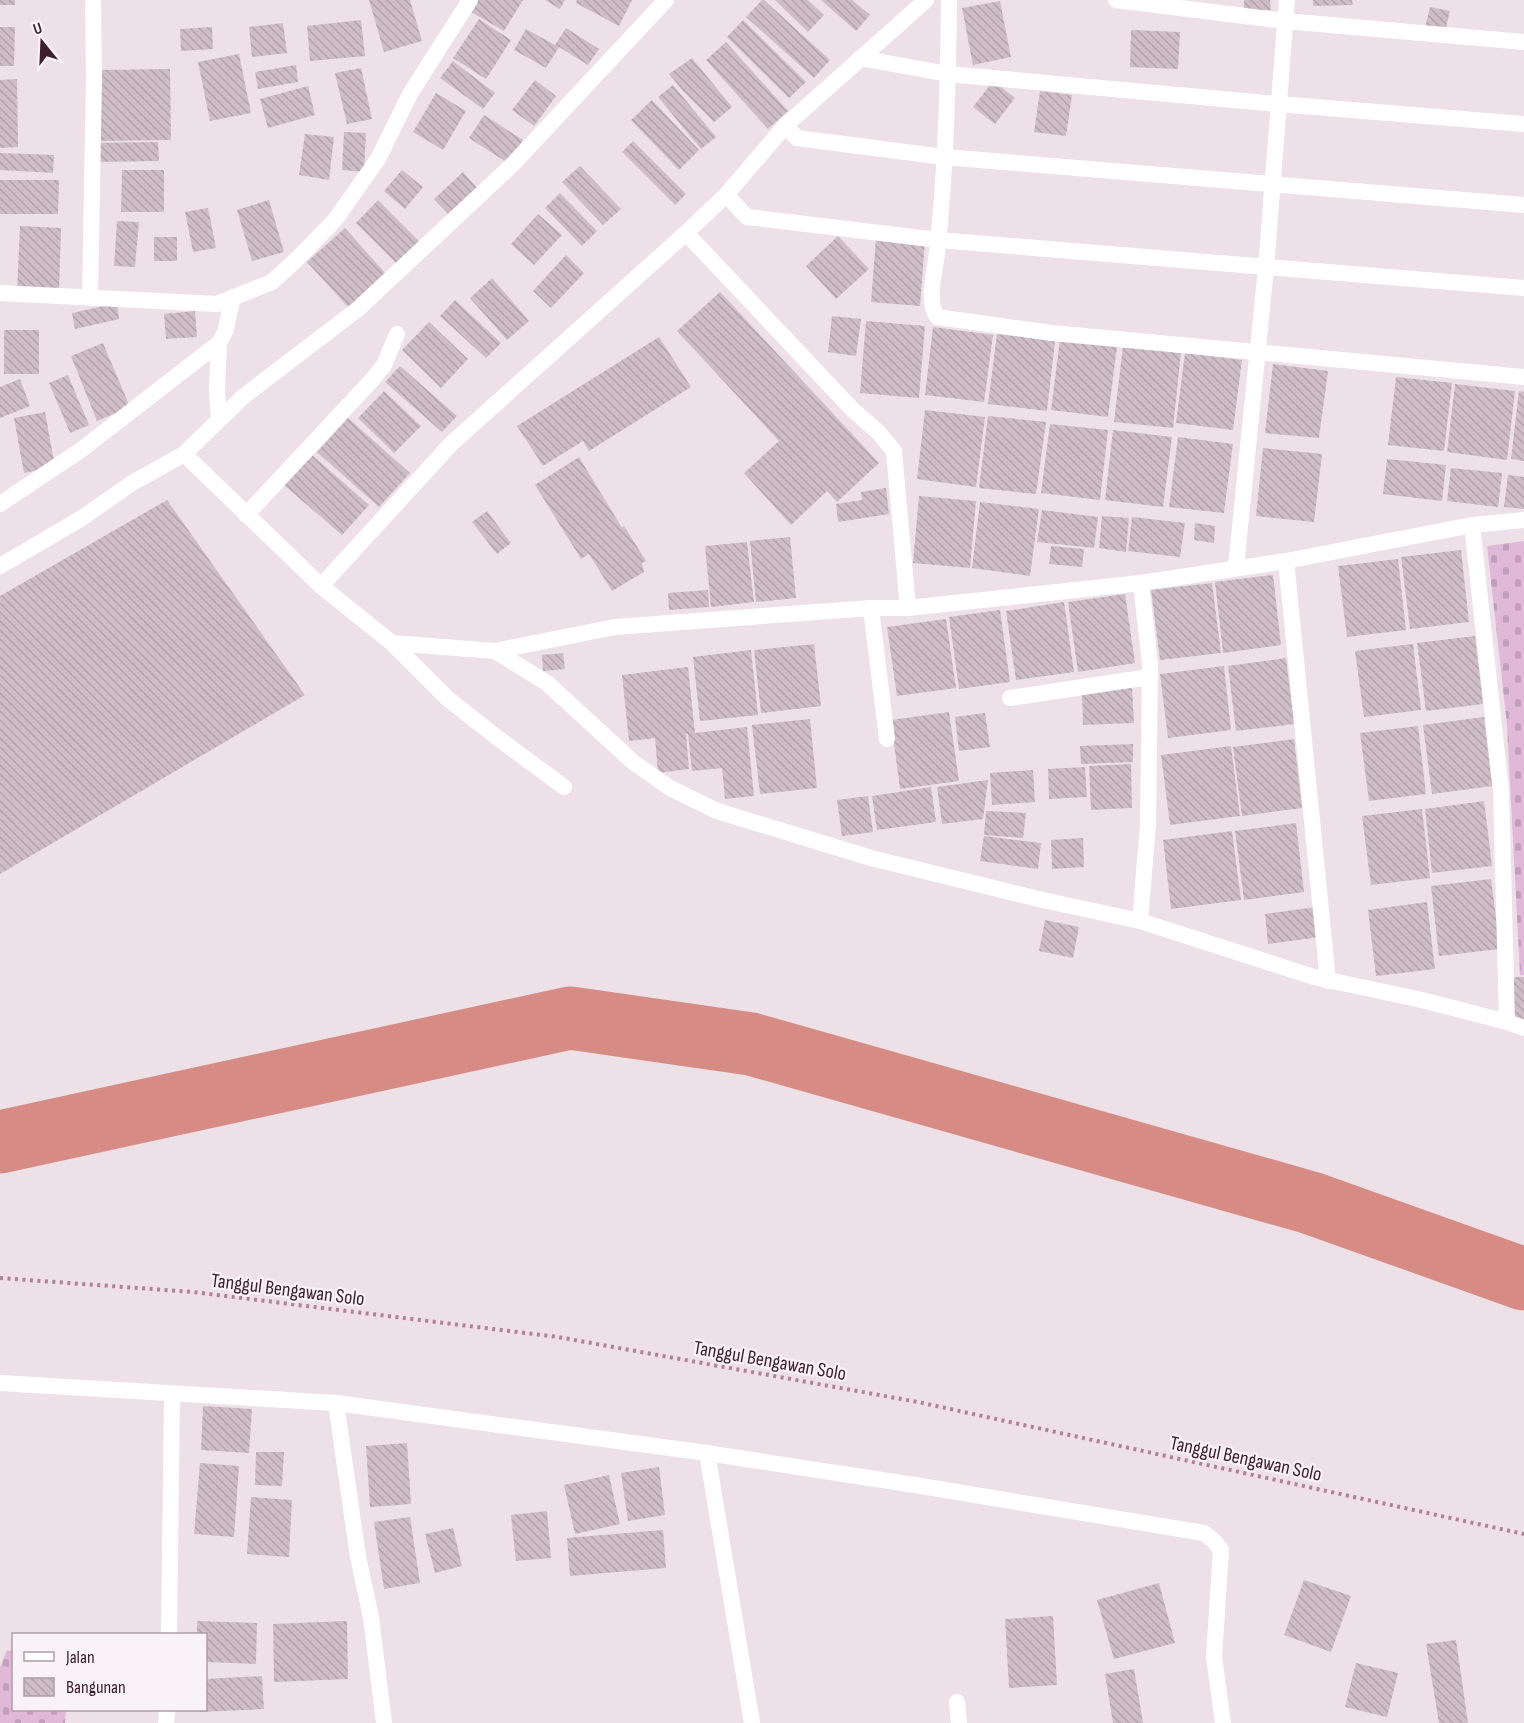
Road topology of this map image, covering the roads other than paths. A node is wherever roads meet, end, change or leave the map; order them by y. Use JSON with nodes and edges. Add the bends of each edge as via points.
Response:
{"nodes":[{"id":1,"x":93,"y":0,"type":"edge"},
{"id":2,"x":470,"y":0,"type":"edge"},
{"id":3,"x":666,"y":0,"type":"edge"},
{"id":4,"x":926,"y":0,"type":"edge"},
{"id":5,"x":949,"y":0,"type":"edge"},
{"id":6,"x":1116,"y":0,"type":"edge"},
{"id":7,"x":1287,"y":0,"type":"edge"},
{"id":8,"x":1285,"y":21,"type":"junction"},
{"id":9,"x":1524,"y":42,"type":"edge"},
{"id":10,"x":860,"y":58,"type":"junction"},
{"id":11,"x":948,"y":74,"type":"junction"},
{"id":12,"x":1278,"y":104,"type":"junction"},
{"id":13,"x":1524,"y":124,"type":"edge"},
{"id":14,"x":785,"y":126,"type":"junction"},
{"id":15,"x":944,"y":157,"type":"junction"},
{"id":16,"x":1273,"y":184,"type":"junction"},
{"id":17,"x":726,"y":195,"type":"junction"},
{"id":18,"x":1524,"y":205,"type":"edge"},
{"id":19,"x":686,"y":233,"type":"junction"},
{"id":20,"x":938,"y":240,"type":"junction"},
{"id":21,"x":1266,"y":268,"type":"junction"},
{"id":22,"x":1524,"y":288,"type":"edge"},
{"id":23,"x":0,"y":293,"type":"edge"},
{"id":24,"x":233,"y":297,"type":"junction"},
{"id":25,"x":90,"y":298,"type":"junction"},
{"id":26,"x":397,"y":334,"type":"dead end"},
{"id":27,"x":219,"y":343,"type":"junction"},
{"id":28,"x":1258,"y":353,"type":"junction"},
{"id":29,"x":1524,"y":377,"type":"edge"},
{"id":30,"x":219,"y":419,"type":"junction"},
{"id":31,"x":184,"y":454,"type":"junction"},
{"id":32,"x":0,"y":504,"type":"edge"},
{"id":33,"x":246,"y":514,"type":"junction"},
{"id":34,"x":1524,"y":520,"type":"edge"},
{"id":35,"x":1472,"y":525,"type":"junction"},
{"id":36,"x":1286,"y":561,"type":"junction"},
{"id":37,"x":0,"y":566,"type":"edge"},
{"id":38,"x":1236,"y":567,"type":"junction"},
{"id":39,"x":1141,"y":583,"type":"junction"},
{"id":40,"x":321,"y":586,"type":"junction"},
{"id":41,"x":871,"y":608,"type":"junction"},
{"id":42,"x":908,"y":608,"type":"junction"},
{"id":43,"x":392,"y":643,"type":"junction"},
{"id":44,"x":495,"y":651,"type":"junction"},
{"id":45,"x":1149,"y":677,"type":"junction"},
{"id":46,"x":1010,"y":698,"type":"dead end"},
{"id":47,"x":887,"y":739,"type":"dead end"},
{"id":48,"x":564,"y":787,"type":"dead end"},
{"id":49,"x":1140,"y":921,"type":"junction"},
{"id":50,"x":1328,"y":981,"type":"junction"},
{"id":51,"x":1507,"y":1022,"type":"junction"},
{"id":52,"x":1524,"y":1028,"type":"edge"},
{"id":53,"x":0,"y":1383,"type":"edge"},
{"id":54,"x":172,"y":1394,"type":"junction"},
{"id":55,"x":336,"y":1403,"type":"junction"},
{"id":56,"x":706,"y":1453,"type":"junction"},
{"id":57,"x":169,"y":1633,"type":"edge"},
{"id":58,"x":957,"y":1702,"type":"dead end"},
{"id":59,"x":384,"y":1723,"type":"edge"},
{"id":60,"x":752,"y":1723,"type":"edge"},
{"id":61,"x":959,"y":1723,"type":"edge"},
{"id":62,"x":1223,"y":1723,"type":"edge"}],
"edges":[{"from":1,"to":25,"type":"street"},
{"from":2,"to":24,"type":"street","via":[[410,94],[378,159],[335,220],[272,282]]},
{"from":3,"to":30,"type":"street","via":[[504,173],[358,309]]},
{"from":4,"to":10,"type":"street"},
{"from":5,"to":11,"type":"street"},
{"from":6,"to":8,"type":"street"},
{"from":7,"to":8,"type":"street"},
{"from":8,"to":9,"type":"street"},
{"from":8,"to":12,"type":"street"},
{"from":10,"to":11,"type":"street"},
{"from":10,"to":14,"type":"street"},
{"from":11,"to":12,"type":"street"},
{"from":11,"to":15,"type":"street"},
{"from":12,"to":13,"type":"street"},
{"from":12,"to":16,"type":"street"},
{"from":14,"to":15,"type":"street","via":[[797,138]]},
{"from":14,"to":17,"type":"street"},
{"from":15,"to":16,"type":"street"},
{"from":15,"to":20,"type":"street"},
{"from":16,"to":18,"type":"street"},
{"from":16,"to":21,"type":"street"},
{"from":17,"to":19,"type":"street"},
{"from":17,"to":20,"type":"street","via":[[747,217]]},
{"from":19,"to":40,"type":"street","via":[[452,443]]},
{"from":19,"to":42,"type":"street","via":[[894,451]]},
{"from":20,"to":21,"type":"street"},
{"from":20,"to":28,"type":"street","via":[[932,300],[937,317],[1052,333]]},
{"from":21,"to":22,"type":"street"},
{"from":21,"to":28,"type":"street"},
{"from":23,"to":25,"type":"street"},
{"from":24,"to":25,"type":"street","via":[[217,304]]},
{"from":24,"to":27,"type":"street"},
{"from":26,"to":33,"type":"street","via":[[384,365],[372,380]]},
{"from":27,"to":30,"type":"street"},
{"from":27,"to":32,"type":"street","via":[[81,450]]},
{"from":28,"to":29,"type":"street"},
{"from":28,"to":38,"type":"street"},
{"from":30,"to":31,"type":"street"},
{"from":31,"to":33,"type":"street"},
{"from":31,"to":37,"type":"street"},
{"from":33,"to":40,"type":"street"},
{"from":34,"to":35,"type":"street"},
{"from":35,"to":36,"type":"street"},
{"from":35,"to":51,"type":"street","via":[[1501,790]]},
{"from":36,"to":38,"type":"street"},
{"from":36,"to":50,"type":"street"},
{"from":38,"to":39,"type":"street"},
{"from":39,"to":42,"type":"street"},
{"from":39,"to":45,"type":"street"},
{"from":40,"to":43,"type":"street"},
{"from":41,"to":42,"type":"street"},
{"from":41,"to":44,"type":"street","via":[[615,627]]},
{"from":41,"to":47,"type":"street"},
{"from":43,"to":44,"type":"street"},
{"from":43,"to":48,"type":"street","via":[[447,698]]},
{"from":44,"to":49,"type":"street","via":[[547,683],[633,762],[670,788],[717,811],[871,858]]},
{"from":45,"to":46,"type":"street"},
{"from":45,"to":49,"type":"street","via":[[1148,824]]},
{"from":49,"to":50,"type":"street"},
{"from":50,"to":51,"type":"street"},
{"from":51,"to":52,"type":"street"},
{"from":53,"to":54,"type":"street"},
{"from":54,"to":55,"type":"street"},
{"from":54,"to":57,"type":"street"},
{"from":55,"to":56,"type":"street"},
{"from":55,"to":59,"type":"street"},
{"from":56,"to":60,"type":"street"},
{"from":56,"to":62,"type":"street","via":[[1204,1533],[1221,1550],[1214,1657]]},
{"from":58,"to":61,"type":"street"}]}
